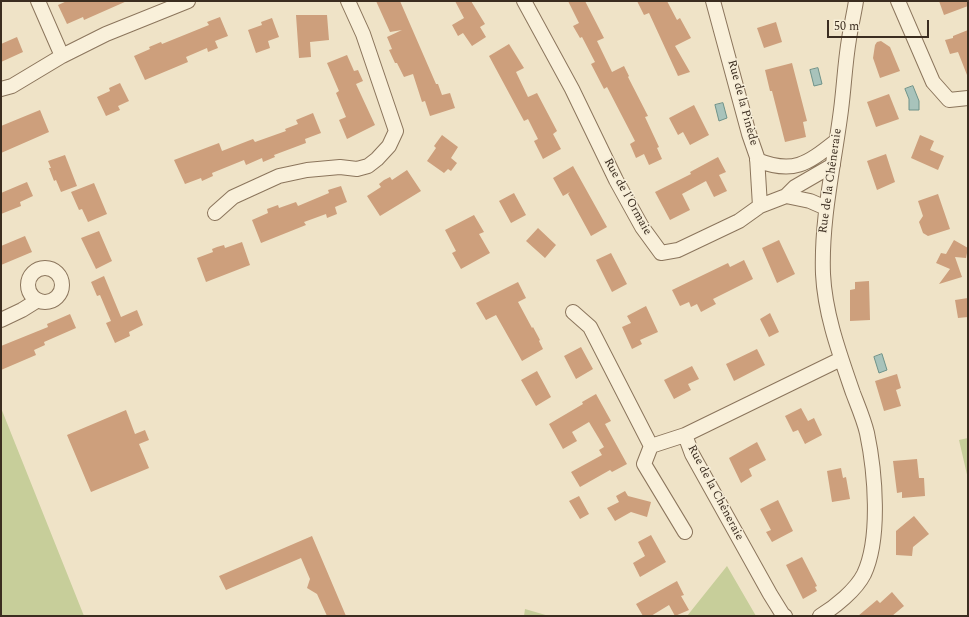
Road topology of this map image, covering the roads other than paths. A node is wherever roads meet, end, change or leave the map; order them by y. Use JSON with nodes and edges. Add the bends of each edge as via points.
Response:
{"nodes":[{"id":1,"x":38,"y":1,"type":"edge"},
{"id":2,"x":188,"y":1,"type":"edge"},
{"id":3,"x":348,"y":1,"type":"edge"},
{"id":4,"x":524,"y":1,"type":"edge"},
{"id":5,"x":713,"y":1,"type":"edge"},
{"id":6,"x":856,"y":1,"type":"edge"},
{"id":7,"x":898,"y":1,"type":"edge"},
{"id":8,"x":62,"y":56,"type":"junction"},
{"id":9,"x":1,"y":89,"type":"edge"},
{"id":10,"x":968,"y":98,"type":"edge"},
{"id":11,"x":836,"y":141,"type":"junction"},
{"id":12,"x":757,"y":160,"type":"junction"},
{"id":13,"x":833,"y":165,"type":"junction"},
{"id":14,"x":786,"y":196,"type":"junction"},
{"id":15,"x":760,"y":206,"type":"junction"},
{"id":16,"x":826,"y":208,"type":"junction"},
{"id":17,"x":215,"y":213,"type":"dead end"},
{"id":18,"x":38,"y":300,"type":"dead end"},
{"id":19,"x":573,"y":312,"type":"dead end"},
{"id":20,"x":1,"y":320,"type":"edge"},
{"id":21,"x":841,"y":360,"type":"junction"},
{"id":22,"x":686,"y":435,"type":"junction"},
{"id":23,"x":651,"y":446,"type":"junction"},
{"id":24,"x":685,"y":532,"type":"dead end"},
{"id":25,"x":785,"y":616,"type":"edge"},
{"id":26,"x":820,"y":616,"type":"edge"}],
"edges":[{"from":1,"to":8,"type":"street"},
{"from":2,"to":8,"type":"street","via":[[106,34]]},
{"from":3,"to":17,"type":"street","via":[[363,34],[396,131],[389,146],[368,166],[357,170],[307,170],[279,176],[233,197]]},
{"from":4,"to":15,"type":"street","name":"Rue de l'Ormaie","via":[[572,89],[627,200],[661,253],[678,250],[738,221]]},
{"from":5,"to":12,"type":"street","name":"Rue de la Pinède"},
{"from":6,"to":11,"type":"street","name":"Rue de la Chêneraie"},
{"from":7,"to":10,"type":"street","via":[[933,82],[949,100]]},
{"from":8,"to":9,"type":"street","via":[[12,86]]},
{"from":11,"to":12,"type":"street","via":[[811,160],[795,166],[780,167]]},
{"from":11,"to":13,"type":"street","name":"Rue de la Chêneraie"},
{"from":12,"to":15,"type":"street","name":"Rue de la Pinède"},
{"from":13,"to":14,"type":"street","via":[[794,187]]},
{"from":13,"to":16,"type":"street","name":"Rue de la Chêneraie"},
{"from":14,"to":15,"type":"street","name":"Rue de l'Ormaie"},
{"from":14,"to":16,"type":"street","via":[[810,201]]},
{"from":16,"to":21,"type":"street","name":"Rue de la Chêneraie","via":[[823,276],[829,318]]},
{"from":18,"to":20,"type":"street"},
{"from":19,"to":23,"type":"street","via":[[590,327]]},
{"from":21,"to":22,"type":"street","name":"Rue de la Chêneraie"},
{"from":21,"to":26,"type":"street","name":"Rue de la Chêneraie","via":[[867,432],[875,493],[875,525],[864,575],[850,593]]},
{"from":22,"to":23,"type":"street"},
{"from":22,"to":25,"type":"street","name":"Rue de la Chêneraie","via":[[692,454],[770,594]]},
{"from":23,"to":24,"type":"street","via":[[644,464]]}]}
